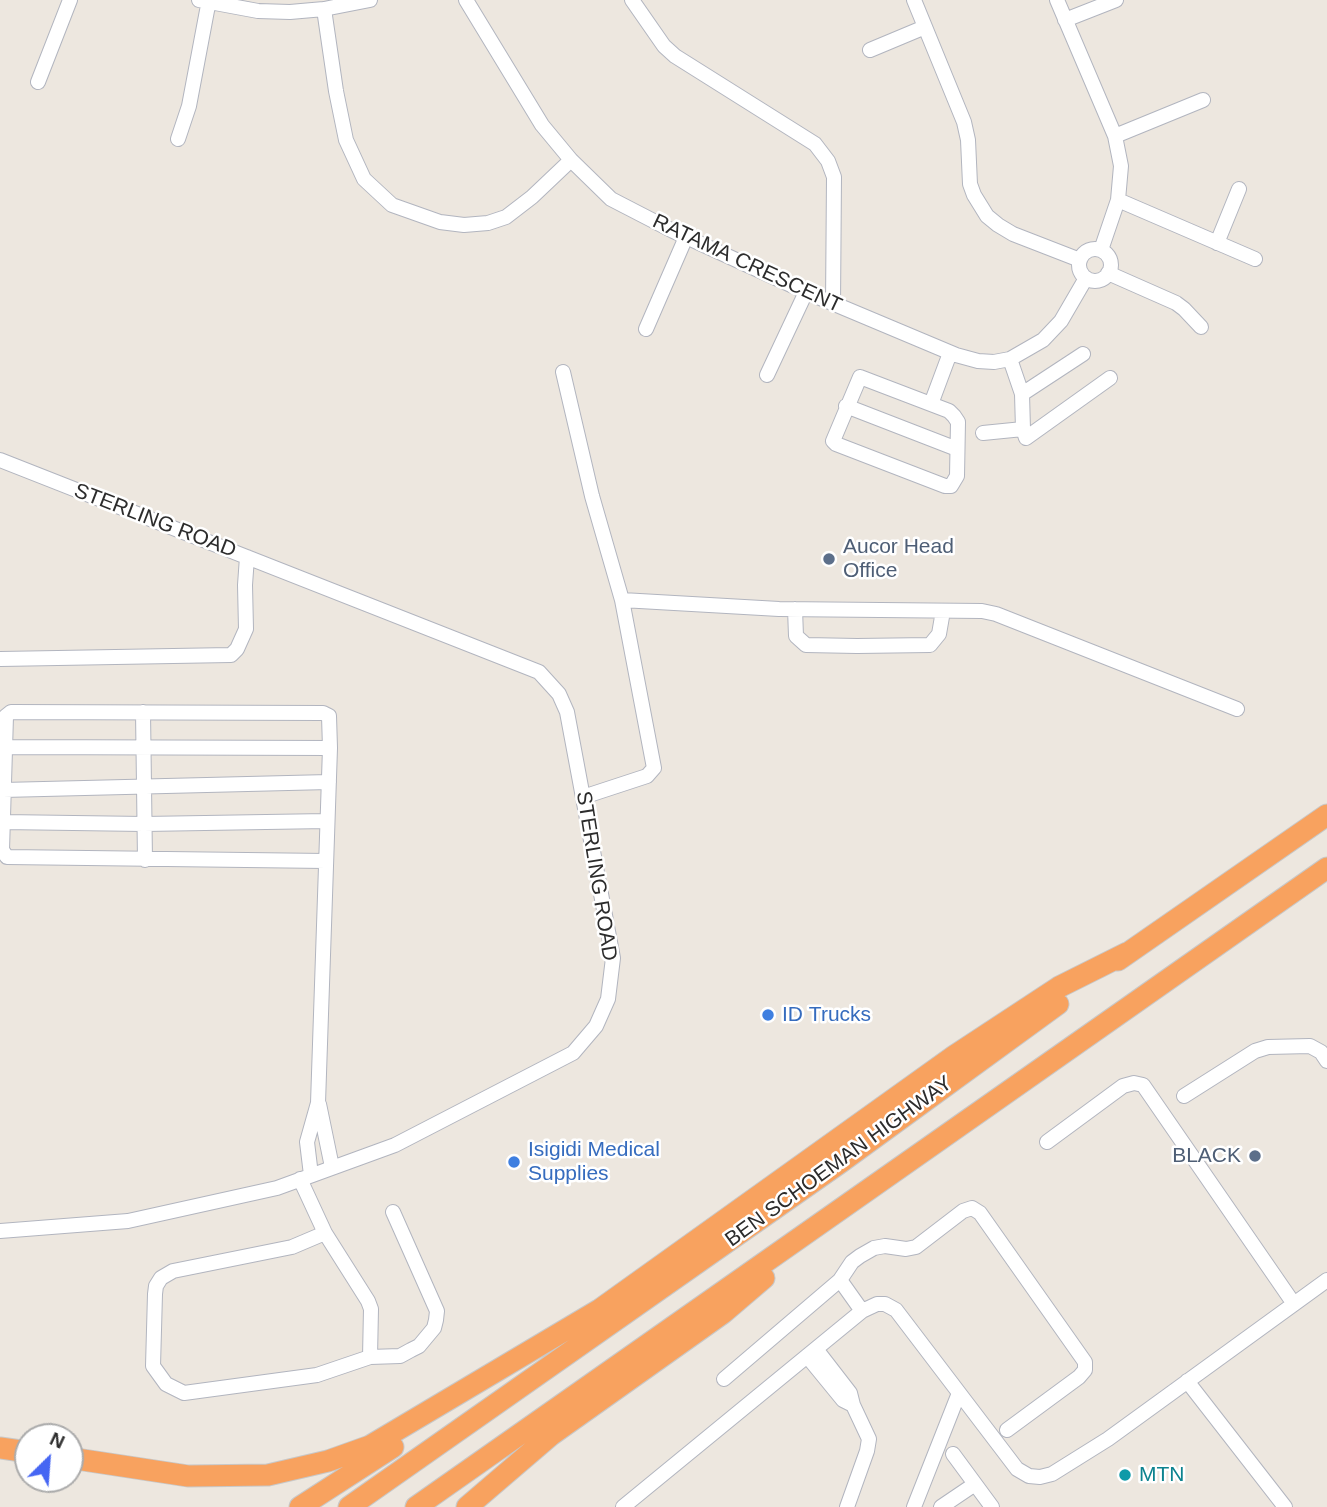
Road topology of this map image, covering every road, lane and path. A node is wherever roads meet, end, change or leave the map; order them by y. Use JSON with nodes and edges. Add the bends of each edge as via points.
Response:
{"nodes":[{"id":1,"x":70,"y":0,"type":"edge"},
{"id":2,"x":370,"y":0,"type":"edge"},
{"id":3,"x":466,"y":0,"type":"edge"},
{"id":4,"x":632,"y":0,"type":"edge"},
{"id":5,"x":914,"y":0,"type":"edge"},
{"id":6,"x":1057,"y":0,"type":"edge"},
{"id":7,"x":1116,"y":0,"type":"edge"},
{"id":8,"x":206,"y":1,"type":"edge"},
{"id":9,"x":324,"y":9,"type":"junction"},
{"id":10,"x":1065,"y":20,"type":"junction"},
{"id":11,"x":925,"y":27,"type":"junction"},
{"id":12,"x":870,"y":50,"type":"dead end"},
{"id":13,"x":38,"y":82,"type":"dead end"},
{"id":14,"x":1203,"y":100,"type":"dead end"},
{"id":15,"x":1115,"y":136,"type":"junction"},
{"id":16,"x":178,"y":139,"type":"dead end"},
{"id":17,"x":570,"y":160,"type":"junction"},
{"id":18,"x":1239,"y":189,"type":"dead end"},
{"id":19,"x":1118,"y":200,"type":"junction"},
{"id":20,"x":686,"y":237,"type":"junction"},
{"id":21,"x":1217,"y":243,"type":"junction"},
{"id":22,"x":1101,"y":250,"type":"junction"},
{"id":23,"x":1255,"y":259,"type":"dead end"},
{"id":24,"x":1080,"y":260,"type":"junction"},
{"id":25,"x":1108,"y":273,"type":"junction"},
{"id":26,"x":1086,"y":278,"type":"junction"},
{"id":27,"x":806,"y":292,"type":"junction"},
{"id":28,"x":833,"y":304,"type":"junction"},
{"id":29,"x":1200,"y":327,"type":"dead end"},
{"id":30,"x":646,"y":329,"type":"dead end"},
{"id":31,"x":950,"y":353,"type":"junction"},
{"id":32,"x":1083,"y":354,"type":"dead end"},
{"id":33,"x":1010,"y":359,"type":"junction"},
{"id":34,"x":563,"y":372,"type":"dead end"},
{"id":35,"x":767,"y":375,"type":"dead end"},
{"id":36,"x":1110,"y":378,"type":"dead end"},
{"id":37,"x":1022,"y":394,"type":"junction"},
{"id":38,"x":932,"y":404,"type":"junction"},
{"id":39,"x":846,"y":407,"type":"junction"},
{"id":40,"x":1023,"y":429,"type":"junction"},
{"id":41,"x":983,"y":433,"type":"dead end"},
{"id":42,"x":957,"y":449,"type":"junction"},
{"id":43,"x":0,"y":460,"type":"edge"},
{"id":44,"x":247,"y":557,"type":"junction"},
{"id":45,"x":622,"y":600,"type":"junction"},
{"id":46,"x":795,"y":609,"type":"junction"},
{"id":47,"x":943,"y":611,"type":"junction"},
{"id":48,"x":0,"y":659,"type":"edge"},
{"id":49,"x":1237,"y":709,"type":"dead end"},
{"id":50,"x":143,"y":712,"type":"junction"},
{"id":51,"x":4,"y":747,"type":"junction"},
{"id":52,"x":144,"y":748,"type":"junction"},
{"id":53,"x":330,"y":748,"type":"junction"},
{"id":54,"x":329,"y":782,"type":"junction"},
{"id":55,"x":144,"y":787,"type":"junction"},
{"id":56,"x":4,"y":790,"type":"junction"},
{"id":57,"x":583,"y":797,"type":"junction"},
{"id":58,"x":1327,"y":815,"type":"edge"},
{"id":59,"x":327,"y":821,"type":"junction"},
{"id":60,"x":3,"y":822,"type":"junction"},
{"id":61,"x":144,"y":824,"type":"junction"},
{"id":62,"x":145,"y":860,"type":"junction"},
{"id":63,"x":326,"y":861,"type":"junction"},
{"id":64,"x":1327,"y":867,"type":"edge"},
{"id":65,"x":1127,"y":953,"type":"junction"},
{"id":66,"x":1327,"y":1061,"type":"edge"},
{"id":67,"x":1184,"y":1096,"type":"dead end"},
{"id":68,"x":318,"y":1103,"type":"junction"},
{"id":69,"x":1047,"y":1142,"type":"dead end"},
{"id":70,"x":332,"y":1167,"type":"junction"},
{"id":71,"x":306,"y":1177,"type":"junction"},
{"id":72,"x":393,"y":1212,"type":"dead end"},
{"id":73,"x":815,"y":1227,"type":"junction"},
{"id":74,"x":0,"y":1231,"type":"edge"},
{"id":75,"x":325,"y":1233,"type":"junction"},
{"id":76,"x":840,"y":1280,"type":"junction"},
{"id":77,"x":1327,"y":1280,"type":"edge"},
{"id":78,"x":1294,"y":1304,"type":"junction"},
{"id":79,"x":599,"y":1310,"type":"junction"},
{"id":80,"x":862,"y":1311,"type":"junction"},
{"id":81,"x":811,"y":1352,"type":"junction"},
{"id":82,"x":370,"y":1357,"type":"junction"},
{"id":83,"x":724,"y":1379,"type":"dead end"},
{"id":84,"x":1187,"y":1381,"type":"junction"},
{"id":85,"x":958,"y":1392,"type":"junction"},
{"id":86,"x":1007,"y":1430,"type":"dead end"},
{"id":87,"x":953,"y":1454,"type":"dead end"},
{"id":88,"x":84,"y":1460,"type":"edge"},
{"id":89,"x":975,"y":1484,"type":"junction"},
{"id":90,"x":300,"y":1507,"type":"edge"},
{"id":91,"x":349,"y":1507,"type":"edge"},
{"id":92,"x":416,"y":1507,"type":"edge"},
{"id":93,"x":467,"y":1507,"type":"edge"},
{"id":94,"x":623,"y":1507,"type":"edge"},
{"id":95,"x":846,"y":1507,"type":"edge"},
{"id":96,"x":914,"y":1507,"type":"edge"},
{"id":97,"x":941,"y":1507,"type":"edge"},
{"id":98,"x":992,"y":1507,"type":"edge"},
{"id":99,"x":1285,"y":1507,"type":"edge"}],
"edges":[{"from":1,"to":13,"type":"street"},
{"from":2,"to":9,"type":"street"},
{"from":3,"to":17,"type":"street","name":"RATAMA CRESCENT","via":[[542,125]]},
{"from":4,"to":28,"type":"street","via":[[675,56],[815,144],[828,161],[834,177]]},
{"from":5,"to":11,"type":"street"},
{"from":6,"to":10,"type":"street"},
{"from":7,"to":10,"type":"street"},
{"from":8,"to":9,"type":"street","via":[[258,11]]},
{"from":8,"to":16,"type":"street","via":[[189,106]]},
{"from":9,"to":17,"type":"street","via":[[346,141],[364,179],[392,205],[440,222],[488,223],[506,217]]},
{"from":10,"to":15,"type":"street"},
{"from":11,"to":12,"type":"street"},
{"from":11,"to":24,"type":"street","via":[[964,122],[970,184],[987,216],[1013,233]]},
{"from":14,"to":15,"type":"street"},
{"from":15,"to":19,"type":"street","via":[[1121,166]]},
{"from":17,"to":20,"type":"street","name":"RATAMA CRESCENT","via":[[611,199]]},
{"from":18,"to":21,"type":"street"},
{"from":19,"to":21,"type":"street"},
{"from":19,"to":22,"type":"street"},
{"from":20,"to":27,"type":"street","name":"RATAMA CRESCENT"},
{"from":20,"to":30,"type":"street"},
{"from":21,"to":23,"type":"street"},
{"from":22,"to":24,"type":"street","via":[[1086,252]]},
{"from":22,"to":25,"type":"street","via":[[1110,260]]},
{"from":24,"to":26,"type":"street"},
{"from":25,"to":26,"type":"street","via":[[1098,280]]},
{"from":25,"to":29,"type":"street","via":[[1176,303]]},
{"from":26,"to":33,"type":"street","name":"RATAMA CRESCENT","via":[[1061,321],[1043,340]]},
{"from":27,"to":28,"type":"street","name":"RATAMA CRESCENT"},
{"from":27,"to":35,"type":"street"},
{"from":28,"to":31,"type":"street","name":"RATAMA CRESCENT"},
{"from":31,"to":33,"type":"street","name":"RATAMA CRESCENT","via":[[978,362]]},
{"from":31,"to":38,"type":"street"},
{"from":32,"to":37,"type":"street"},
{"from":33,"to":37,"type":"street"},
{"from":34,"to":45,"type":"street"},
{"from":36,"to":40,"type":"street","via":[[1027,438]]},
{"from":37,"to":40,"type":"street"},
{"from":38,"to":39,"type":"street","via":[[860,377]]},
{"from":38,"to":42,"type":"street","via":[[958,422]]},
{"from":39,"to":42,"type":"street"},
{"from":39,"to":42,"type":"street","via":[[833,441],[884,463],[951,486],[957,476]]},
{"from":40,"to":41,"type":"street"},
{"from":43,"to":44,"type":"street","name":"STERLING ROAD"},
{"from":44,"to":48,"type":"street","via":[[246,629],[230,655]]},
{"from":44,"to":57,"type":"street","name":"STERLING ROAD","via":[[539,672],[559,694],[567,712]]},
{"from":45,"to":46,"type":"street"},
{"from":45,"to":57,"type":"street","via":[[654,768],[647,776]]},
{"from":46,"to":47,"type":"street"},
{"from":46,"to":47,"type":"street","via":[[796,636],[806,645],[857,646],[930,645],[939,634]]},
{"from":47,"to":49,"type":"street","via":[[996,614]]},
{"from":50,"to":51,"type":"street","via":[[11,712],[6,716]]},
{"from":50,"to":52,"type":"street"},
{"from":50,"to":53,"type":"street","via":[[323,713],[331,718]]},
{"from":51,"to":52,"type":"street"},
{"from":51,"to":56,"type":"street"},
{"from":52,"to":53,"type":"street"},
{"from":52,"to":55,"type":"street"},
{"from":53,"to":54,"type":"street"},
{"from":54,"to":55,"type":"street"},
{"from":54,"to":59,"type":"street"},
{"from":55,"to":56,"type":"street"},
{"from":55,"to":61,"type":"street"},
{"from":56,"to":60,"type":"street"},
{"from":57,"to":70,"type":"street","name":"STERLING ROAD","via":[[613,958],[608,999],[596,1026],[573,1053],[535,1074],[395,1145]]},
{"from":58,"to":65,"type":"highway","name":"BEN SCHOEMAN HIGHWAY"},
{"from":59,"to":61,"type":"street"},
{"from":59,"to":63,"type":"street"},
{"from":60,"to":61,"type":"street"},
{"from":60,"to":62,"type":"street","via":[[2,850],[7,857]]},
{"from":61,"to":62,"type":"street"},
{"from":62,"to":63,"type":"street"},
{"from":63,"to":68,"type":"street"},
{"from":64,"to":73,"type":"highway","name":"BEN SCHOEMAN HIGHWAY"},
{"from":65,"to":79,"type":"highway","via":[[1059,987],[954,1056]]},
{"from":65,"to":91,"type":"highway","name":"BEN SCHOEMAN HIGHWAY","via":[[841,1162]]},
{"from":66,"to":67,"type":"street","via":[[1310,1046],[1268,1047]]},
{"from":68,"to":70,"type":"street"},
{"from":68,"to":71,"type":"street","via":[[308,1134]]},
{"from":69,"to":78,"type":"street","via":[[1123,1086],[1143,1085]]},
{"from":70,"to":71,"type":"street","name":"STERLING ROAD"},
{"from":71,"to":74,"type":"street","name":"STERLING ROAD","via":[[277,1188],[128,1221]]},
{"from":71,"to":75,"type":"street"},
{"from":72,"to":82,"type":"street","via":[[437,1311],[436,1320],[419,1346],[400,1356]]},
{"from":73,"to":92,"type":"highway","name":"BEN SCHOEMAN HIGHWAY"},
{"from":73,"to":93,"type":"highway","via":[[788,1257],[723,1312],[551,1435]]},
{"from":75,"to":82,"type":"street","via":[[371,1309]]},
{"from":75,"to":82,"type":"street","via":[[292,1247],[173,1271],[161,1278],[155,1294],[153,1366],[166,1384],[184,1393],[317,1375]]},
{"from":76,"to":80,"type":"street"},
{"from":76,"to":83,"type":"street"},
{"from":76,"to":86,"type":"street","via":[[852,1262],[874,1248],[916,1247],[962,1211],[972,1208],[980,1213],[1085,1362],[1079,1377]]},
{"from":77,"to":78,"type":"street"},
{"from":78,"to":84,"type":"street"},
{"from":79,"to":88,"type":"highway","via":[[370,1446],[328,1461],[268,1475],[188,1476]]},
{"from":79,"to":90,"type":"highway","via":[[545,1351]]},
{"from":80,"to":81,"type":"street"},
{"from":80,"to":85,"type":"street","via":[[877,1304],[896,1310]]},
{"from":81,"to":94,"type":"street"},
{"from":81,"to":95,"type":"street","via":[[843,1400],[853,1405],[869,1439]]},
{"from":84,"to":85,"type":"street","via":[[1108,1439],[1041,1477],[1017,1469]]},
{"from":84,"to":99,"type":"street"},
{"from":85,"to":96,"type":"street"},
{"from":87,"to":89,"type":"street"},
{"from":89,"to":97,"type":"street"},
{"from":89,"to":98,"type":"street"}]}
